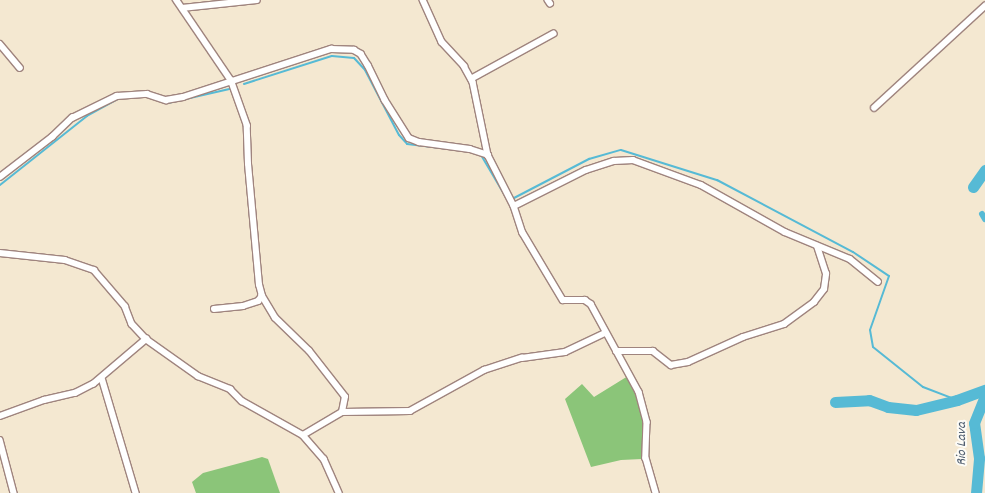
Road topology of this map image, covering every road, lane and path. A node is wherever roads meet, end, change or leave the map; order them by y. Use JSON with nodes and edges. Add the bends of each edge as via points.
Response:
{"nodes":[{"id":1,"x":176,"y":0,"type":"edge"},
{"id":2,"x":257,"y":0,"type":"edge"},
{"id":3,"x":423,"y":0,"type":"edge"},
{"id":4,"x":985,"y":6,"type":"edge"},
{"id":5,"x":182,"y":8,"type":"junction"},
{"id":6,"x":553,"y":34,"type":"dead end"},
{"id":7,"x":0,"y":44,"type":"edge"},
{"id":8,"x":20,"y":68,"type":"dead end"},
{"id":9,"x":471,"y":79,"type":"junction"},
{"id":10,"x":231,"y":81,"type":"junction"},
{"id":11,"x":874,"y":108,"type":"dead end"},
{"id":12,"x":488,"y":155,"type":"junction"},
{"id":13,"x":0,"y":177,"type":"edge"},
{"id":14,"x":514,"y":206,"type":"junction"},
{"id":15,"x":817,"y":246,"type":"junction"},
{"id":16,"x":0,"y":253,"type":"edge"},
{"id":17,"x":878,"y":282,"type":"dead end"},
{"id":18,"x":262,"y":296,"type":"junction"},
{"id":19,"x":214,"y":309,"type":"dead end"},
{"id":20,"x":605,"y":333,"type":"junction"},
{"id":21,"x":146,"y":339,"type":"junction"},
{"id":22,"x":616,"y":351,"type":"junction"},
{"id":23,"x":102,"y":378,"type":"junction"},
{"id":24,"x":342,"y":412,"type":"junction"},
{"id":25,"x":0,"y":416,"type":"edge"},
{"id":26,"x":303,"y":435,"type":"junction"},
{"id":27,"x":0,"y":440,"type":"edge"},
{"id":28,"x":14,"y":493,"type":"edge"},
{"id":29,"x":136,"y":493,"type":"edge"},
{"id":30,"x":339,"y":493,"type":"edge"},
{"id":31,"x":656,"y":493,"type":"edge"}],
"edges":[{"from":1,"to":5,"type":"street"},
{"from":2,"to":5,"type":"street"},
{"from":3,"to":9,"type":"street","via":[[442,42]]},
{"from":4,"to":11,"type":"street"},
{"from":5,"to":10,"type":"street"},
{"from":6,"to":9,"type":"street"},
{"from":7,"to":8,"type":"street"},
{"from":9,"to":12,"type":"street","via":[[478,100]]},
{"from":10,"to":12,"type":"street","via":[[331,48],[354,50],[361,54],[368,65],[385,100],[409,138],[419,142],[470,149]]},
{"from":10,"to":13,"type":"street","via":[[166,100],[147,94],[117,96],[72,118],[52,137]]},
{"from":10,"to":18,"type":"street","via":[[247,126],[248,164]]},
{"from":12,"to":14,"type":"street"},
{"from":14,"to":15,"type":"street","via":[[586,170],[614,160],[629,160],[701,186],[785,232]]},
{"from":14,"to":20,"type":"street","via":[[523,233],[562,300],[588,302]]},
{"from":15,"to":17,"type":"street","via":[[850,259]]},
{"from":15,"to":22,"type":"street","via":[[826,274],[824,289],[814,302],[784,324],[743,337],[688,362],[670,365],[653,352]]},
{"from":16,"to":21,"type":"street","via":[[65,260],[94,270],[126,306],[132,324]]},
{"from":18,"to":19,"type":"street","via":[[258,301],[243,306]]},
{"from":18,"to":24,"type":"street","via":[[275,318],[309,351],[345,397]]},
{"from":20,"to":22,"type":"street"},
{"from":20,"to":24,"type":"street","via":[[565,352],[522,358],[484,370],[410,411]]},
{"from":21,"to":23,"type":"street"},
{"from":21,"to":26,"type":"street","via":[[198,376],[230,389],[242,401]]},
{"from":22,"to":31,"type":"street","via":[[639,392],[647,422],[646,458]]},
{"from":23,"to":25,"type":"street","via":[[75,393],[44,400]]},
{"from":23,"to":29,"type":"street"},
{"from":24,"to":26,"type":"street"},
{"from":26,"to":30,"type":"street","via":[[324,459]]},
{"from":27,"to":28,"type":"street"}]}
